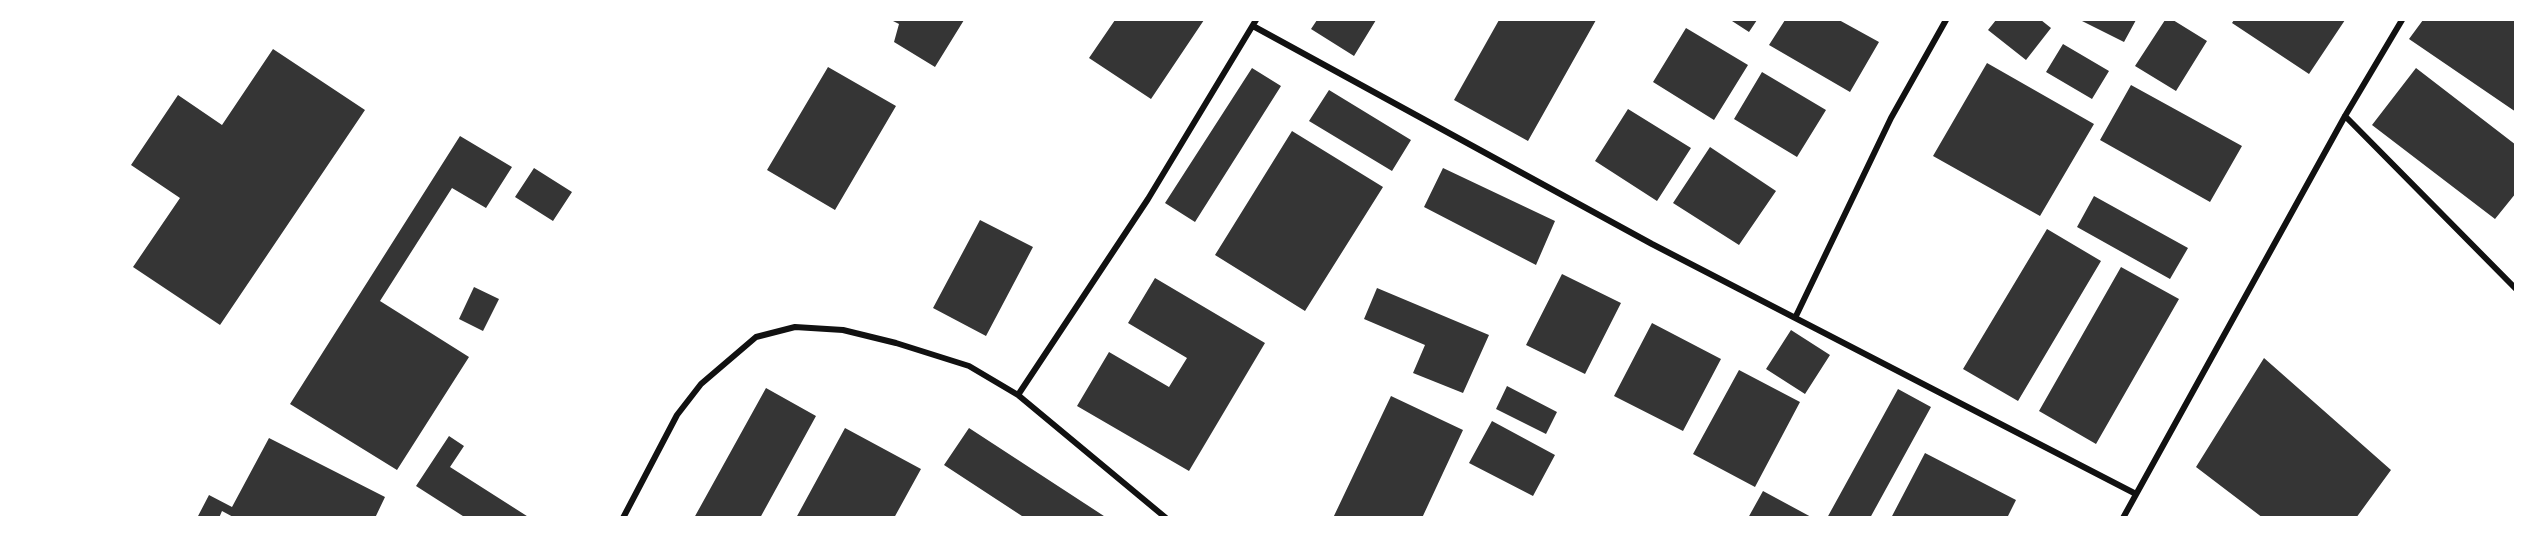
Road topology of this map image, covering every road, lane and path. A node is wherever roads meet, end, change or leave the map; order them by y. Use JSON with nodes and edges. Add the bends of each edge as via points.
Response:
{"nodes":[{"id":1,"x":1946,"y":20,"type":"edge"},
{"id":2,"x":2402,"y":20,"type":"edge"},
{"id":3,"x":1255,"y":23,"type":"edge"},
{"id":4,"x":2345,"y":116,"type":"junction"},
{"id":5,"x":2516,"y":288,"type":"edge"},
{"id":6,"x":1796,"y":316,"type":"junction"},
{"id":7,"x":1018,"y":395,"type":"junction"},
{"id":8,"x":2136,"y":494,"type":"junction"},
{"id":9,"x":1165,"y":517,"type":"edge"},
{"id":10,"x":623,"y":518,"type":"edge"},
{"id":11,"x":2123,"y":518,"type":"edge"}],
"edges":[{"from":1,"to":6,"type":"street","via":[[1891,118]]},
{"from":2,"to":4,"type":"street"},
{"from":3,"to":6,"type":"street","via":[[1652,244]]},
{"from":3,"to":7,"type":"street","via":[[1148,199]]},
{"from":4,"to":5,"type":"street"},
{"from":4,"to":8,"type":"street"},
{"from":6,"to":8,"type":"street"},
{"from":7,"to":9,"type":"street"},
{"from":7,"to":10,"type":"street","via":[[969,366],[843,330],[795,327],[756,337],[701,384],[677,415]]},
{"from":8,"to":11,"type":"street"}]}
